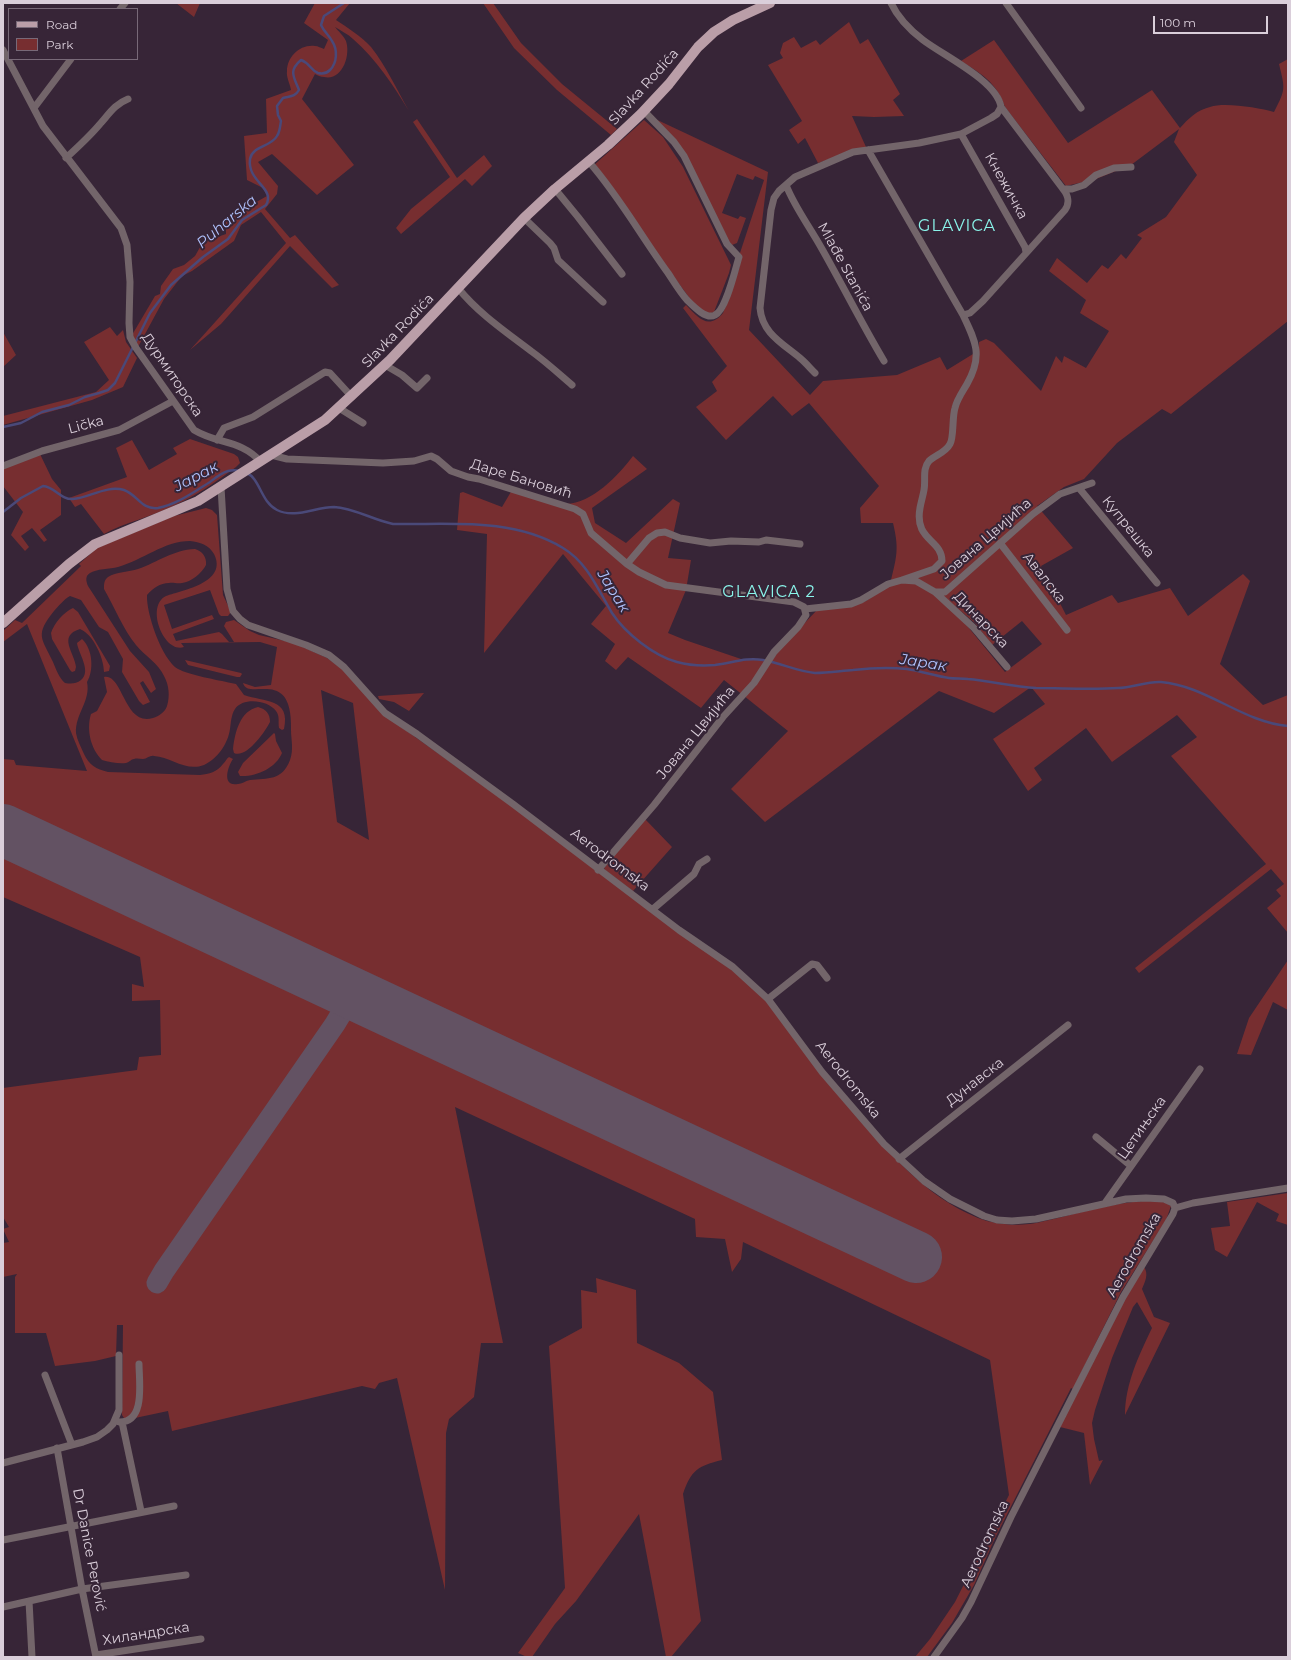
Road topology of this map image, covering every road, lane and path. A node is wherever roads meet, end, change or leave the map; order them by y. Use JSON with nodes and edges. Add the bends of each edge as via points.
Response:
{"nodes":[{"id":1,"x":770,"y":3,"type":"edge"},
{"id":2,"x":891,"y":3,"type":"edge"},
{"id":3,"x":1006,"y":3,"type":"edge"},
{"id":4,"x":3,"y":50,"type":"edge"},
{"id":5,"x":8,"y":59,"type":"edge"},
{"id":6,"x":9,"y":60,"type":"edge"},
{"id":7,"x":70,"y":60,"type":"edge"},
{"id":8,"x":128,"y":99,"type":"dead end"},
{"id":9,"x":1001,"y":107,"type":"junction"},
{"id":10,"x":34,"y":108,"type":"junction"},
{"id":11,"x":1081,"y":108,"type":"dead end"},
{"id":12,"x":644,"y":111,"type":"junction"},
{"id":13,"x":961,"y":134,"type":"junction"},
{"id":14,"x":868,"y":150,"type":"junction"},
{"id":15,"x":66,"y":158,"type":"junction"},
{"id":16,"x":589,"y":162,"type":"junction"},
{"id":17,"x":1131,"y":167,"type":"dead end"},
{"id":18,"x":786,"y":185,"type":"junction"},
{"id":19,"x":555,"y":189,"type":"junction"},
{"id":20,"x":1063,"y":189,"type":"junction"},
{"id":21,"x":524,"y":218,"type":"junction"},
{"id":22,"x":1026,"y":252,"type":"junction"},
{"id":23,"x":622,"y":274,"type":"dead end"},
{"id":24,"x":458,"y":288,"type":"junction"},
{"id":25,"x":603,"y":302,"type":"dead end"},
{"id":26,"x":963,"y":315,"type":"junction"},
{"id":27,"x":884,"y":361,"type":"dead end"},
{"id":28,"x":385,"y":366,"type":"junction"},
{"id":29,"x":815,"y":373,"type":"dead end"},
{"id":30,"x":427,"y":378,"type":"dead end"},
{"id":31,"x":572,"y":385,"type":"dead end"},
{"id":32,"x":352,"y":397,"type":"junction"},
{"id":33,"x":173,"y":401,"type":"junction"},
{"id":34,"x":338,"y":408,"type":"junction"},
{"id":35,"x":364,"y":423,"type":"dead end"},
{"id":36,"x":217,"y":440,"type":"junction"},
{"id":37,"x":271,"y":455,"type":"junction"},
{"id":38,"x":261,"y":462,"type":"junction"},
{"id":39,"x":3,"y":466,"type":"edge"},
{"id":40,"x":1092,"y":483,"type":"dead end"},
{"id":41,"x":221,"y":487,"type":"junction"},
{"id":42,"x":1079,"y":488,"type":"junction"},
{"id":43,"x":1000,"y":543,"type":"junction"},
{"id":44,"x":800,"y":544,"type":"dead end"},
{"id":45,"x":627,"y":564,"type":"junction"},
{"id":46,"x":902,"y":580,"type":"junction"},
{"id":47,"x":1157,"y":584,"type":"dead end"},
{"id":48,"x":935,"y":592,"type":"junction"},
{"id":49,"x":805,"y":609,"type":"junction"},
{"id":50,"x":3,"y":623,"type":"edge"},
{"id":51,"x":1067,"y":630,"type":"dead end"},
{"id":52,"x":1007,"y":667,"type":"dead end"},
{"id":53,"x":707,"y":858,"type":"dead end"},
{"id":54,"x":598,"y":870,"type":"junction"},
{"id":55,"x":653,"y":909,"type":"junction"},
{"id":56,"x":827,"y":978,"type":"dead end"},
{"id":57,"x":768,"y":999,"type":"junction"},
{"id":58,"x":1068,"y":1025,"type":"dead end"},
{"id":59,"x":1200,"y":1069,"type":"dead end"},
{"id":60,"x":1096,"y":1137,"type":"dead end"},
{"id":61,"x":899,"y":1159,"type":"junction"},
{"id":62,"x":1131,"y":1166,"type":"junction"},
{"id":63,"x":1288,"y":1188,"type":"edge"},
{"id":64,"x":1105,"y":1203,"type":"junction"},
{"id":65,"x":1175,"y":1208,"type":"junction"},
{"id":66,"x":119,"y":1356,"type":"dead end"},
{"id":67,"x":139,"y":1364,"type":"dead end"},
{"id":68,"x":45,"y":1375,"type":"dead end"},
{"id":69,"x":118,"y":1422,"type":"junction"},
{"id":70,"x":72,"y":1445,"type":"junction"},
{"id":71,"x":57,"y":1448,"type":"junction"},
{"id":72,"x":3,"y":1464,"type":"edge"},
{"id":73,"x":174,"y":1506,"type":"dead end"},
{"id":74,"x":141,"y":1511,"type":"junction"},
{"id":75,"x":71,"y":1526,"type":"junction"},
{"id":76,"x":3,"y":1540,"type":"edge"},
{"id":77,"x":186,"y":1575,"type":"dead end"},
{"id":78,"x":82,"y":1589,"type":"junction"},
{"id":79,"x":29,"y":1601,"type":"junction"},
{"id":80,"x":3,"y":1607,"type":"edge"},
{"id":81,"x":201,"y":1639,"type":"dead end"},
{"id":82,"x":96,"y":1656,"type":"edge"},
{"id":83,"x":32,"y":1657,"type":"edge"},
{"id":84,"x":934,"y":1657,"type":"edge"}],
"edges":[{"from":1,"to":12,"type":"main road","name":"Slavka Rodića","via":[[714,32],[698,47]]},
{"from":2,"to":9,"type":"street","via":[[900,17],[922,39],[990,86],[998,96]]},
{"from":3,"to":11,"type":"street"},
{"from":4,"to":5,"type":"street","name":"Дурмиторска"},
{"from":6,"to":10,"type":"street","name":"Дурмиторска"},
{"from":7,"to":10,"type":"street"},
{"from":8,"to":15,"type":"street","via":[[116,106]]},
{"from":9,"to":13,"type":"street","via":[[997,114]]},
{"from":9,"to":20,"type":"street"},
{"from":10,"to":15,"type":"street","name":"Дурмиторска","via":[[43,126]]},
{"from":12,"to":16,"type":"main road","name":"Slavka Rodića"},
{"from":12,"to":16,"type":"street","via":[[684,156],[727,244],[739,258],[724,303],[716,314],[706,316],[688,300],[604,178]]},
{"from":13,"to":14,"type":"street"},
{"from":13,"to":22,"type":"street","name":"Кнежичка"},
{"from":14,"to":18,"type":"street","via":[[853,152],[831,161],[795,177]]},
{"from":14,"to":26,"type":"street"},
{"from":15,"to":33,"type":"street","name":"Дурмиторска","via":[[121,228],[127,245],[130,336]]},
{"from":16,"to":19,"type":"main road","name":"Slavka Rodića"},
{"from":17,"to":20,"type":"street","via":[[1114,168],[1096,175],[1084,185]]},
{"from":18,"to":27,"type":"street","name":"Mlađe Stanića"},
{"from":18,"to":29,"type":"street","via":[[774,198],[771,210],[760,316],[771,334]]},
{"from":19,"to":21,"type":"main road","name":"Slavka Rodića"},
{"from":19,"to":23,"type":"street"},
{"from":20,"to":22,"type":"street","via":[[1068,200],[1067,207]]},
{"from":21,"to":24,"type":"main road","name":"Slavka Rodića"},
{"from":21,"to":25,"type":"street","via":[[550,243],[558,260]]},
{"from":22,"to":26,"type":"street","via":[[983,301],[970,313]]},
{"from":24,"to":28,"type":"main road","name":"Slavka Rodića"},
{"from":24,"to":31,"type":"street","via":[[491,320]]},
{"from":26,"to":46,"type":"street","via":[[972,333],[977,357],[972,375],[955,407],[950,444],[927,464],[918,522],[940,552],[942,561],[934,569]]},
{"from":28,"to":30,"type":"street","via":[[402,375],[417,388]]},
{"from":28,"to":32,"type":"main road","name":"Slavka Rodića"},
{"from":32,"to":34,"type":"main road","name":"Slavka Rodića"},
{"from":32,"to":36,"type":"street","via":[[330,373],[326,372],[253,417],[224,428]]},
{"from":33,"to":36,"type":"street","name":"Дурмиторска","via":[[194,430]]},
{"from":33,"to":39,"type":"street","name":"Lička","via":[[119,430],[42,451]]},
{"from":34,"to":35,"type":"street"},
{"from":34,"to":37,"type":"main road","name":"Slavka Rodića"},
{"from":36,"to":38,"type":"street","name":"Дурмиторска","via":[[249,450]]},
{"from":37,"to":38,"type":"main road","name":"Slavka Rodića"},
{"from":37,"to":45,"type":"street","name":"Даре Бановић","via":[[288,459],[383,463],[435,457],[451,471],[575,509],[583,514],[591,533]]},
{"from":38,"to":41,"type":"main road","name":"Slavka Rodića"},
{"from":40,"to":42,"type":"street","name":"Јована Цвијића"},
{"from":41,"to":50,"type":"main road","name":"Slavka Rodića","via":[[198,501],[95,544]]},
{"from":41,"to":54,"type":"street","name":"Aerodromska","via":[[227,589],[233,611],[240,619],[248,625],[306,645],[329,656],[344,667],[385,713],[513,804]]},
{"from":42,"to":43,"type":"street","name":"Јована Цвијића","via":[[1060,494]]},
{"from":42,"to":47,"type":"street","name":"Купрешка"},
{"from":43,"to":48,"type":"street","name":"Јована Цвијића","via":[[944,592]]},
{"from":43,"to":51,"type":"street","name":"Авалска"},
{"from":44,"to":45,"type":"street","via":[[766,540],[710,543],[680,538],[665,532],[649,538]]},
{"from":45,"to":49,"type":"street","name":"Даре Бановић","via":[[666,585],[794,602]]},
{"from":46,"to":48,"type":"street","name":"Јована Цвијића","via":[[916,581]]},
{"from":46,"to":49,"type":"street","via":[[888,584],[851,604]]},
{"from":48,"to":52,"type":"street","name":"Динарска","via":[[974,628]]},
{"from":49,"to":54,"type":"street","name":"Јована Цвијића","via":[[805,618],[777,648],[754,683],[723,717]]},
{"from":53,"to":55,"type":"street","via":[[699,864],[694,874]]},
{"from":54,"to":55,"type":"street","name":"Aerodromska"},
{"from":55,"to":57,"type":"street","name":"Aerodromska","via":[[733,967]]},
{"from":56,"to":57,"type":"street","via":[[817,965],[812,964]]},
{"from":57,"to":61,"type":"street","name":"Aerodromska","via":[[822,1072]]},
{"from":58,"to":61,"type":"street","name":"Дунавска"},
{"from":59,"to":62,"type":"street","name":"Цетињска"},
{"from":60,"to":62,"type":"street"},
{"from":61,"to":64,"type":"street","name":"Aerodromska","via":[[950,1199],[976,1213],[997,1220],[1036,1219]]},
{"from":62,"to":64,"type":"street","name":"Цетињска"},
{"from":63,"to":65,"type":"street"},
{"from":64,"to":65,"type":"street","name":"Aerodromska","via":[[1139,1198],[1164,1199],[1171,1201]]},
{"from":65,"to":84,"type":"street","name":"Aerodromska","via":[[1123,1298],[1011,1517],[971,1602]]},
{"from":66,"to":69,"type":"street"},
{"from":67,"to":69,"type":"street","via":[[139,1407],[130,1419]]},
{"from":68,"to":70,"type":"street"},
{"from":69,"to":70,"type":"street","via":[[97,1438]]},
{"from":69,"to":74,"type":"street"},
{"from":70,"to":71,"type":"street"},
{"from":71,"to":72,"type":"street"},
{"from":71,"to":75,"type":"street","name":"Dr Danice Perović"},
{"from":73,"to":74,"type":"street"},
{"from":74,"to":75,"type":"street"},
{"from":75,"to":76,"type":"street"},
{"from":75,"to":78,"type":"street","name":"Dr Danice Perović"},
{"from":77,"to":78,"type":"street"},
{"from":78,"to":79,"type":"street"},
{"from":78,"to":82,"type":"street","name":"Dr Danice Perović"},
{"from":79,"to":80,"type":"street"},
{"from":79,"to":83,"type":"street"},
{"from":81,"to":82,"type":"street","name":"Хиландрска"}]}
